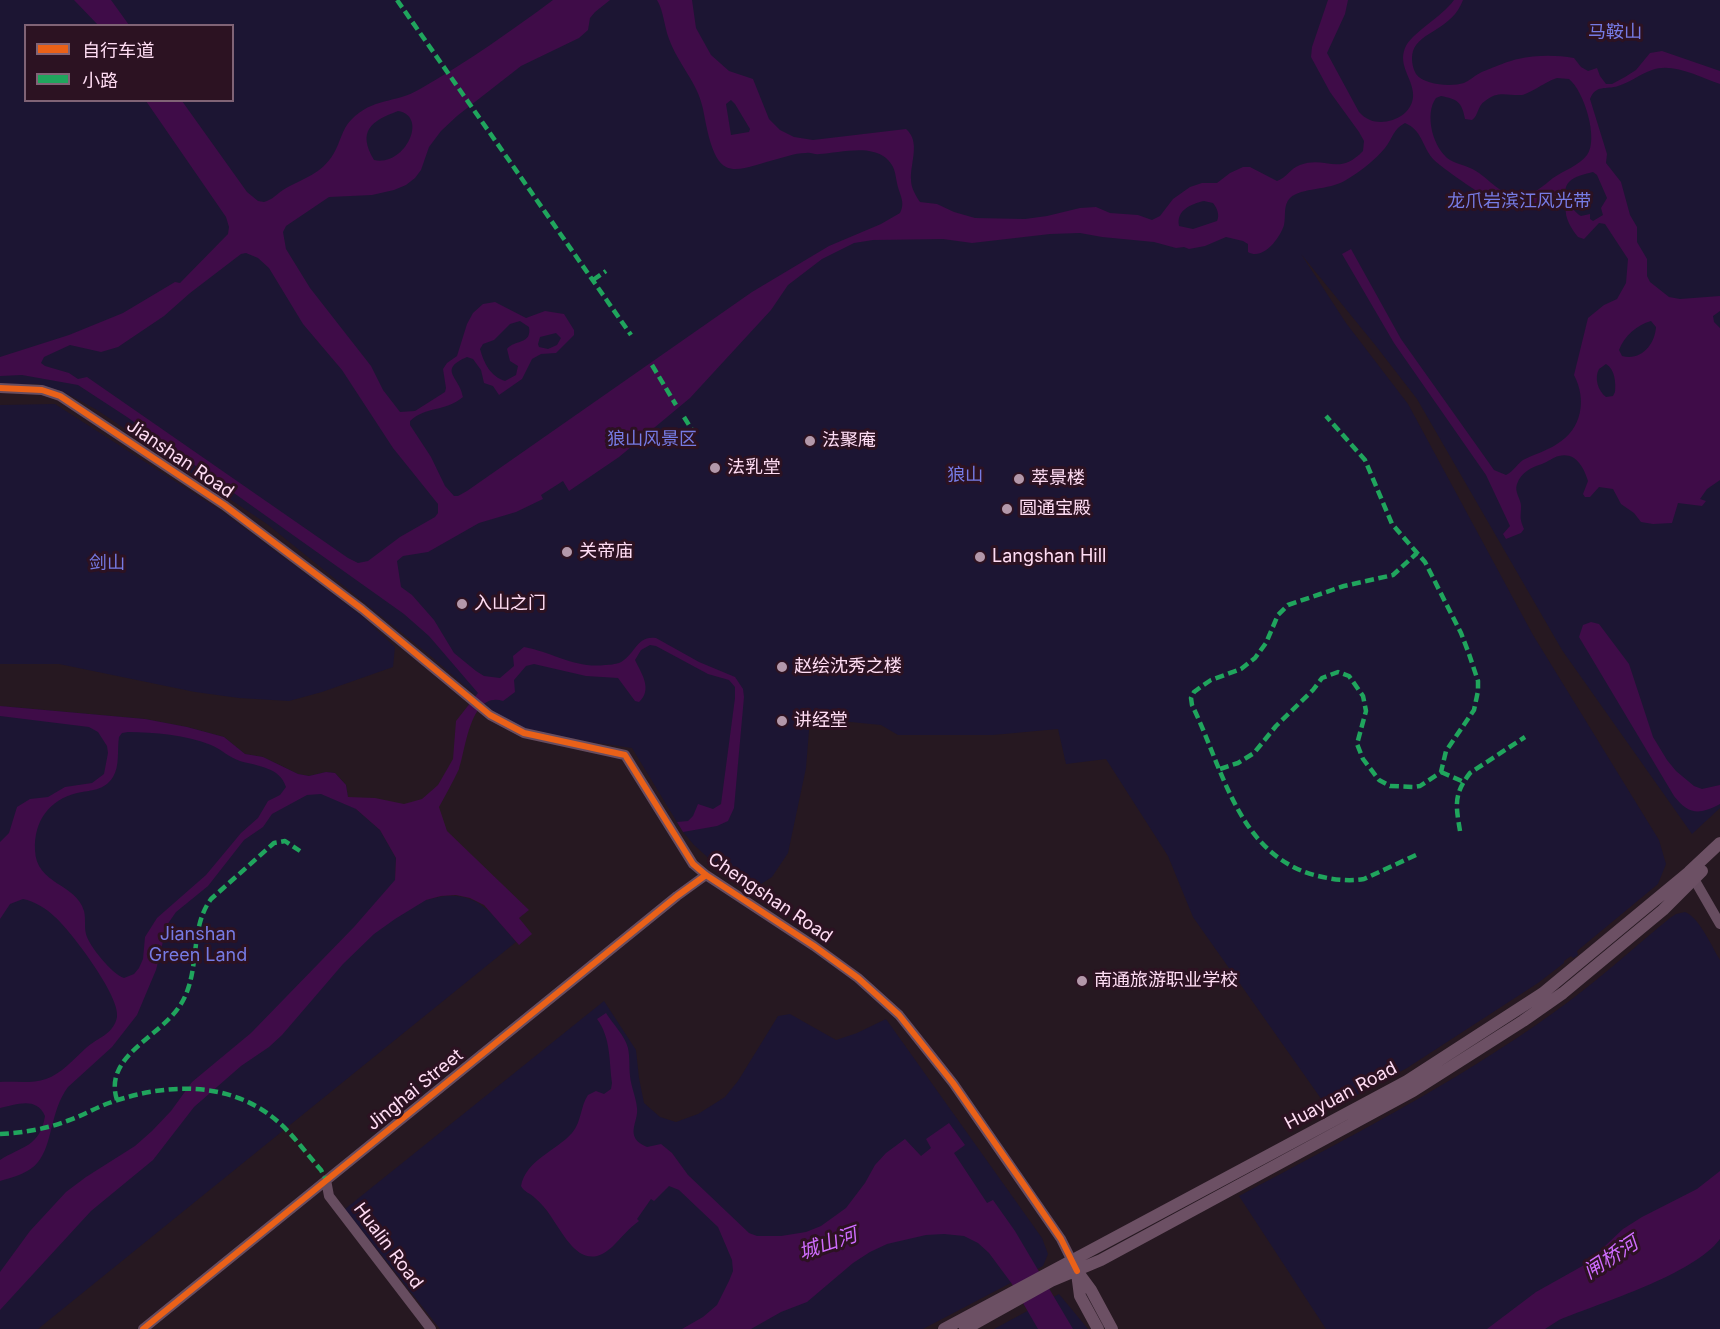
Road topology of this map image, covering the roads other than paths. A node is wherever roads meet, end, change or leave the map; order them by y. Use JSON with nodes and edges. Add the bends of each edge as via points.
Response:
{"nodes":[{"id":1,"x":0,"y":388,"type":"edge"},
{"id":2,"x":330,"y":587,"type":"joint"},
{"id":3,"x":1720,"y":843,"type":"edge"},
{"id":4,"x":1720,"y":854,"type":"edge"},
{"id":5,"x":706,"y":875,"type":"junction"},
{"id":6,"x":1692,"y":876,"type":"junction"},
{"id":7,"x":1720,"y":924,"type":"edge"},
{"id":8,"x":326,"y":1180,"type":"junction"},
{"id":9,"x":1071,"y":1259,"type":"junction"},
{"id":10,"x":1077,"y":1271,"type":"junction"},
{"id":11,"x":1048,"y":1277,"type":"junction"},
{"id":12,"x":1017,"y":1295,"type":"junction"},
{"id":13,"x":143,"y":1329,"type":"edge"},
{"id":14,"x":431,"y":1329,"type":"edge"},
{"id":15,"x":944,"y":1329,"type":"edge"},
{"id":16,"x":965,"y":1329,"type":"edge"},
{"id":17,"x":1098,"y":1329,"type":"edge"},
{"id":18,"x":1112,"y":1329,"type":"edge"}],
"edges":[{"from":1,"to":2,"type":"street","name":"Jianshan Road","via":[[42,390],[60,396],[224,505]]},
{"from":2,"to":5,"type":"street","name":"Chengshan Road","via":[[490,715],[524,733],[625,755],[693,864]]},
{"from":3,"to":6,"type":"main road","name":"Huayuan Road"},
{"from":4,"to":6,"type":"main road","name":"Huayuan Road"},
{"from":5,"to":8,"type":"street","name":"Jinghai Street"},
{"from":5,"to":9,"type":"street","name":"Chengshan Road","via":[[814,946],[899,1015],[953,1083]]},
{"from":6,"to":7,"type":"street"},
{"from":6,"to":9,"type":"main road","name":"Huayuan Road","via":[[1543,993],[1407,1081]]},
{"from":6,"to":10,"type":"main road","name":"Huayuan Road","via":[[1663,910],[1563,993],[1423,1085]]},
{"from":8,"to":13,"type":"street","name":"Jinghai Street"},
{"from":8,"to":14,"type":"street","name":"Hualin Road","via":[[329,1196]]},
{"from":9,"to":10,"type":"street","name":"Chengshan Road"},
{"from":9,"to":11,"type":"main road","name":"Huayuan Road"},
{"from":10,"to":11,"type":"main road","name":"Huayuan Road"},
{"from":10,"to":17,"type":"main road","name":"Chengshan Road","via":[[1080,1296]]},
{"from":10,"to":18,"type":"main road","name":"Chengshan Road"},
{"from":11,"to":12,"type":"main road","name":"Huayuan Road"},
{"from":12,"to":15,"type":"main road","name":"Huayuan Road"},
{"from":12,"to":16,"type":"main road","name":"Huayuan Road"}]}
